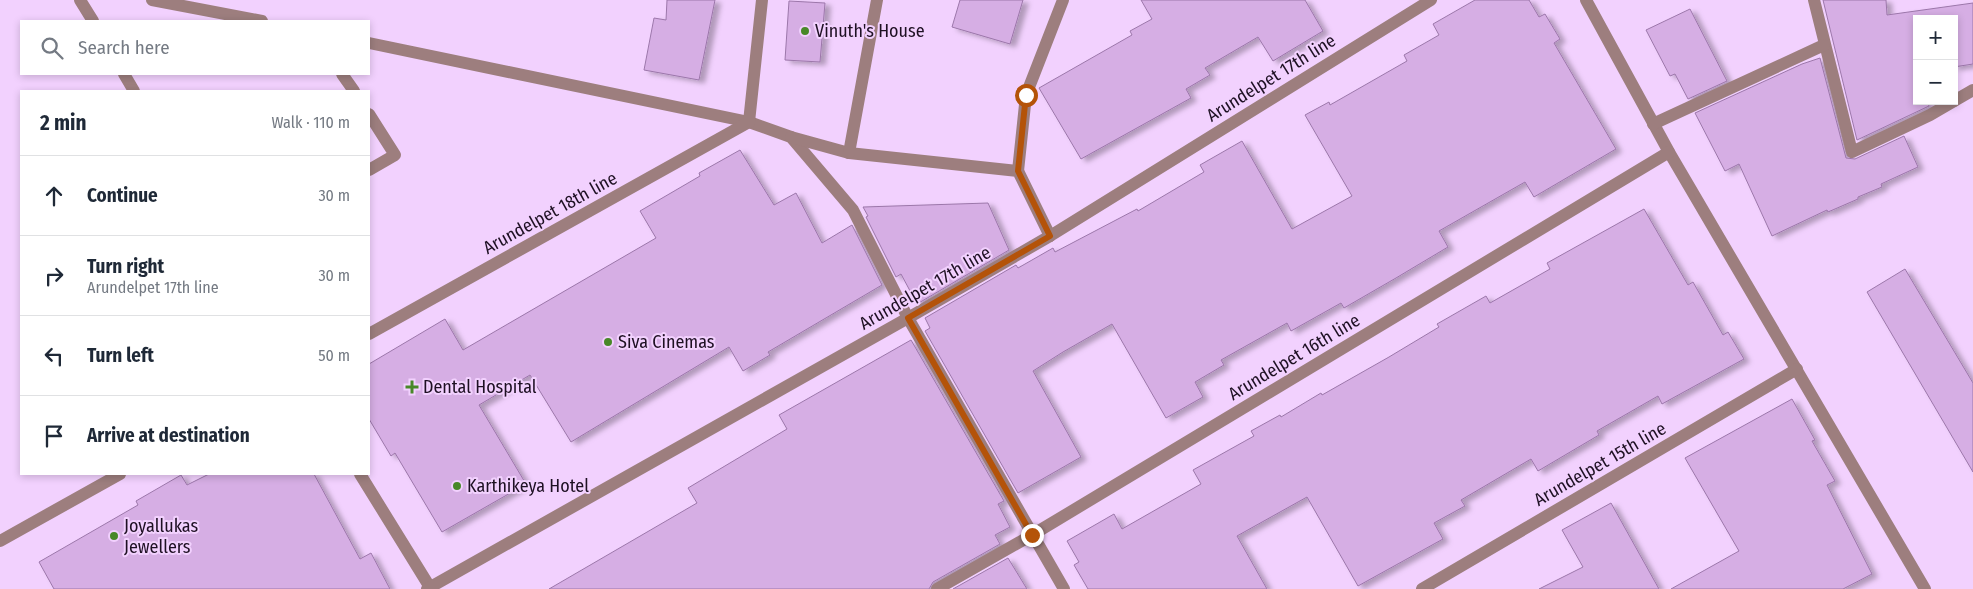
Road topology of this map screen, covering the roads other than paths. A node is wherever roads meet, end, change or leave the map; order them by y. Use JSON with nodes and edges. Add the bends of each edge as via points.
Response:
{"nodes":[{"id":1,"x":80,"y":0,"type":"edge"},
{"id":2,"x":152,"y":0,"type":"edge"},
{"id":3,"x":762,"y":0,"type":"edge"},
{"id":4,"x":877,"y":0,"type":"edge"},
{"id":5,"x":1063,"y":0,"type":"edge"},
{"id":6,"x":1431,"y":0,"type":"edge"},
{"id":7,"x":1586,"y":0,"type":"edge"},
{"id":8,"x":1814,"y":0,"type":"edge"},
{"id":9,"x":92,"y":20,"type":"edge"},
{"id":10,"x":257,"y":20,"type":"edge"},
{"id":11,"x":370,"y":43,"type":"edge"},
{"id":12,"x":1824,"y":45,"type":"junction"},
{"id":13,"x":125,"y":75,"type":"edge"},
{"id":14,"x":343,"y":75,"type":"edge"},
{"id":15,"x":133,"y":90,"type":"edge"},
{"id":16,"x":353,"y":90,"type":"edge"},
{"id":17,"x":1973,"y":90,"type":"edge"},
{"id":18,"x":1958,"y":99,"type":"edge"},
{"id":19,"x":1947,"y":105,"type":"edge"},
{"id":20,"x":370,"y":116,"type":"edge"},
{"id":21,"x":749,"y":122,"type":"junction"},
{"id":22,"x":1653,"y":124,"type":"junction"},
{"id":23,"x":791,"y":137,"type":"junction"},
{"id":24,"x":1669,"y":152,"type":"junction"},
{"id":25,"x":849,"y":153,"type":"junction"},
{"id":26,"x":370,"y":169,"type":"edge"},
{"id":27,"x":1018,"y":171,"type":"junction"},
{"id":28,"x":1050,"y":236,"type":"junction"},
{"id":29,"x":908,"y":318,"type":"junction"},
{"id":30,"x":370,"y":333,"type":"edge"},
{"id":31,"x":1796,"y":369,"type":"junction"},
{"id":32,"x":118,"y":475,"type":"edge"},
{"id":33,"x":361,"y":475,"type":"edge"},
{"id":34,"x":1032,"y":535,"type":"junction"},
{"id":35,"x":0,"y":541,"type":"edge"},
{"id":36,"x":1920,"y":587,"type":"edge"},
{"id":37,"x":429,"y":588,"type":"edge"},
{"id":38,"x":936,"y":589,"type":"edge"},
{"id":39,"x":1064,"y":589,"type":"edge"},
{"id":40,"x":1422,"y":589,"type":"edge"}],
"edges":[{"from":1,"to":9,"type":"street"},
{"from":2,"to":10,"type":"street"},
{"from":3,"to":21,"type":"street"},
{"from":4,"to":25,"type":"street"},
{"from":5,"to":27,"type":"street","via":[[1026,95]]},
{"from":6,"to":28,"type":"street","name":"Arundelpet 17th line"},
{"from":7,"to":22,"type":"street"},
{"from":8,"to":12,"type":"street"},
{"from":11,"to":21,"type":"street"},
{"from":12,"to":19,"type":"street","via":[[1852,152]]},
{"from":12,"to":22,"type":"street"},
{"from":13,"to":15,"type":"street"},
{"from":14,"to":16,"type":"street"},
{"from":17,"to":18,"type":"street"},
{"from":20,"to":26,"type":"street","via":[[395,154]]},
{"from":21,"to":23,"type":"street"},
{"from":21,"to":30,"type":"street","name":"Arundelpet 18th line"},
{"from":22,"to":24,"type":"street"},
{"from":23,"to":25,"type":"street"},
{"from":23,"to":29,"type":"street","via":[[853,210]]},
{"from":24,"to":31,"type":"street"},
{"from":24,"to":34,"type":"street","name":"Arundelpet 16th line"},
{"from":25,"to":27,"type":"street"},
{"from":27,"to":28,"type":"street"},
{"from":28,"to":29,"type":"street","name":"Arundelpet 17th line"},
{"from":29,"to":34,"type":"street"},
{"from":29,"to":37,"type":"street","name":"Arundelpet 17th line"},
{"from":31,"to":36,"type":"street"},
{"from":31,"to":40,"type":"street","name":"Arundelpet 15th line"},
{"from":32,"to":35,"type":"street"},
{"from":33,"to":37,"type":"street"},
{"from":34,"to":38,"type":"street","name":"Arundelpet 16th line"},
{"from":34,"to":39,"type":"street"}]}
